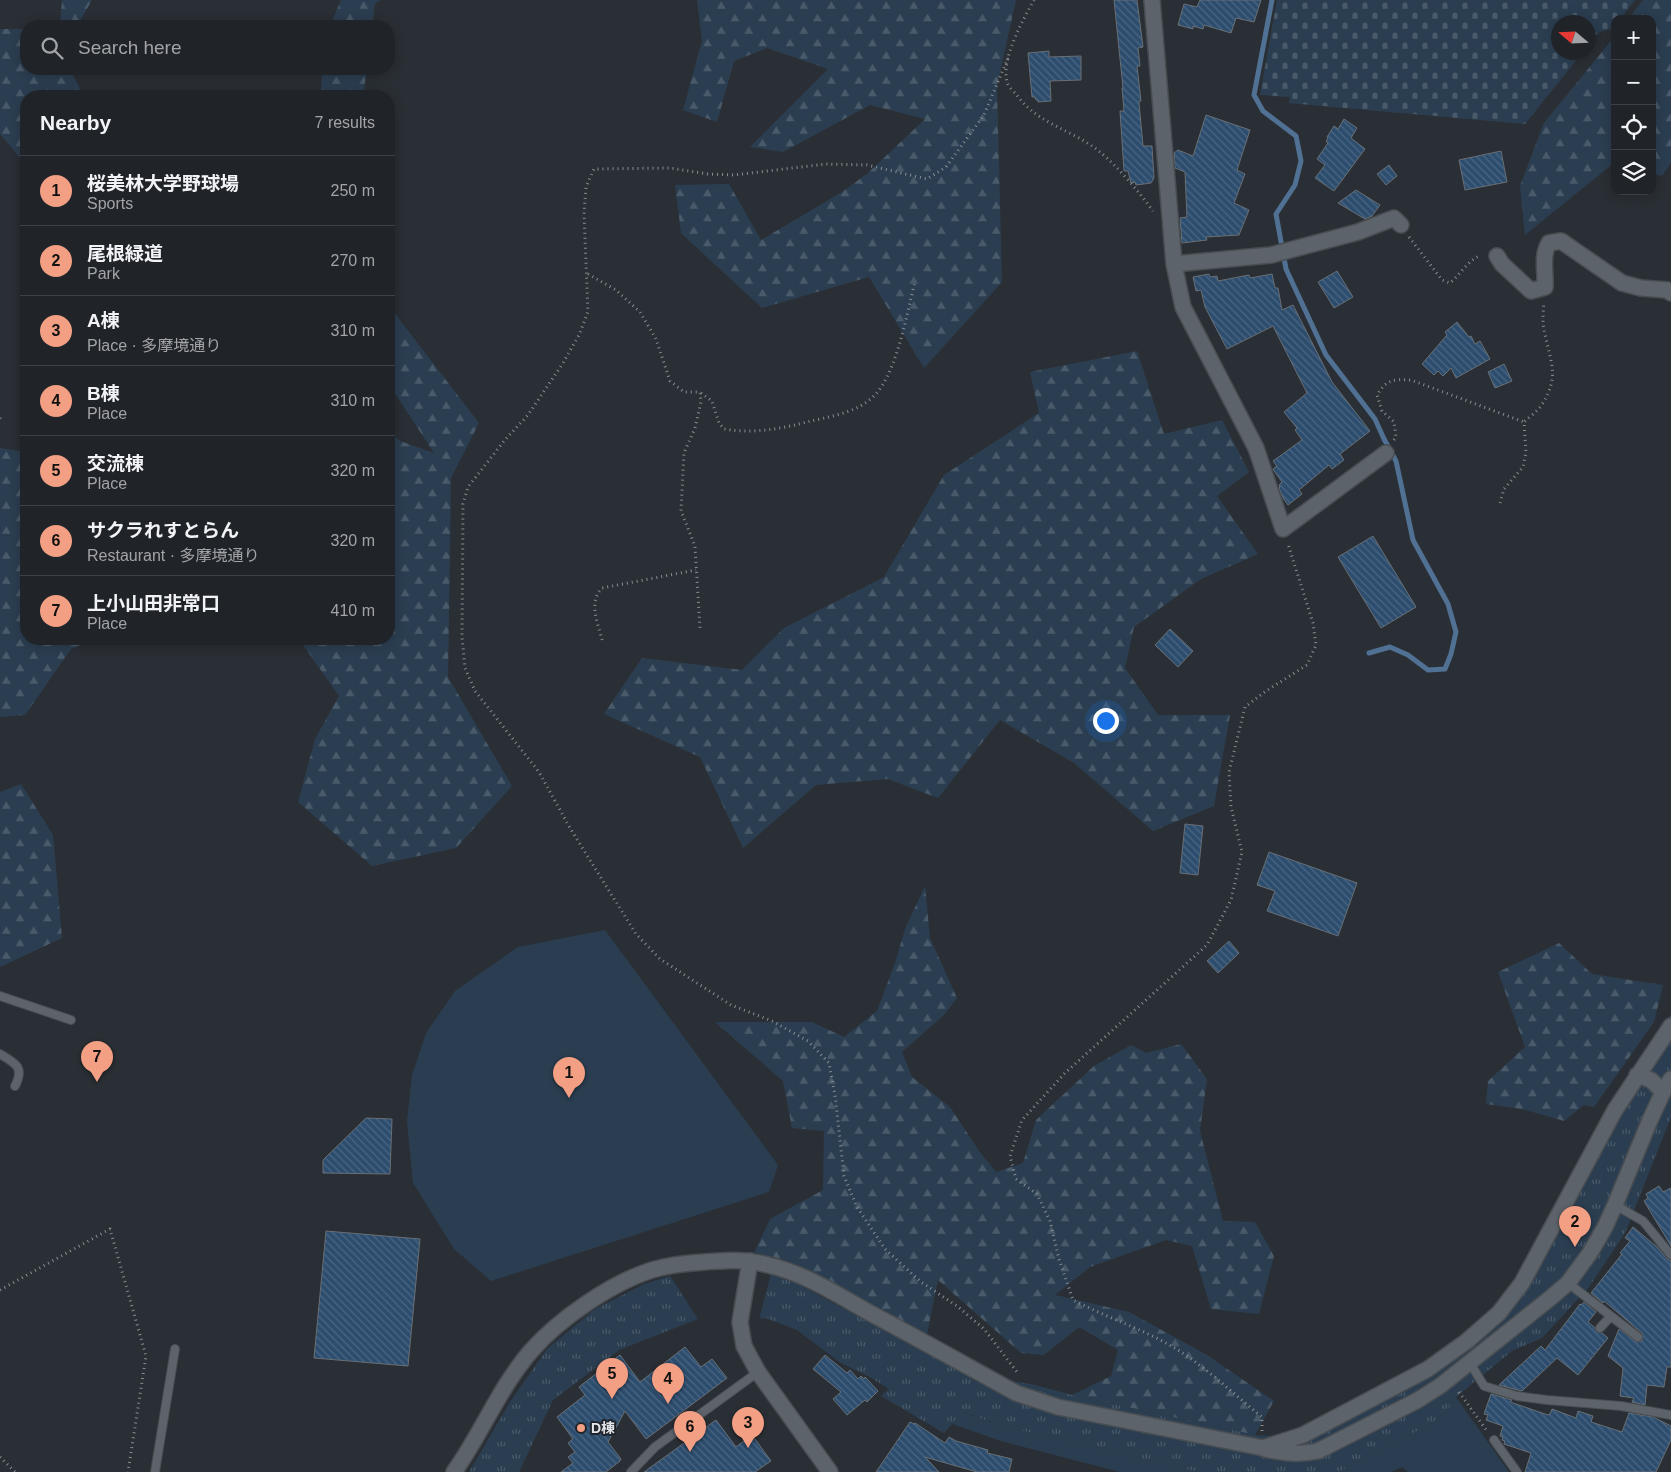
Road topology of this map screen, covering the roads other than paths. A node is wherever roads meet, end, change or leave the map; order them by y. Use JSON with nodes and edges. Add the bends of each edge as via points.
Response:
{"nodes":[{"id":1,"x":1152,"y":0,"type":"edge"},
{"id":2,"x":1400,"y":225,"type":"road end"},
{"id":3,"x":1497,"y":256,"type":"road end"},
{"id":4,"x":1174,"y":264,"type":"junction"},
{"id":5,"x":1671,"y":293,"type":"edge"},
{"id":6,"x":1386,"y":453,"type":"road end"},
{"id":7,"x":0,"y":996,"type":"edge"},
{"id":8,"x":71,"y":1020,"type":"dead end"},
{"id":9,"x":1671,"y":1026,"type":"edge"},
{"id":10,"x":0,"y":1054,"type":"edge"},
{"id":11,"x":1637,"y":1075,"type":"junction"},
{"id":12,"x":1667,"y":1085,"type":"edge"},
{"id":13,"x":15,"y":1086,"type":"dead end"},
{"id":14,"x":1616,"y":1205,"type":"junction"},
{"id":15,"x":1671,"y":1254,"type":"edge"},
{"id":16,"x":750,"y":1261,"type":"junction"},
{"id":17,"x":1568,"y":1282,"type":"junction"},
{"id":18,"x":1610,"y":1316,"type":"junction"},
{"id":19,"x":1600,"y":1328,"type":"dead end"},
{"id":20,"x":1638,"y":1338,"type":"dead end"},
{"id":21,"x":175,"y":1349,"type":"dead end"},
{"id":22,"x":1470,"y":1363,"type":"junction"},
{"id":23,"x":758,"y":1372,"type":"junction"},
{"id":24,"x":1363,"y":1403,"type":"junction"},
{"id":25,"x":1671,"y":1415,"type":"edge"},
{"id":26,"x":1373,"y":1423,"type":"junction"},
{"id":27,"x":1494,"y":1440,"type":"road end"},
{"id":28,"x":1263,"y":1448,"type":"junction"},
{"id":29,"x":822,"y":1469,"type":"edge"},
{"id":30,"x":155,"y":1472,"type":"edge"},
{"id":31,"x":454,"y":1472,"type":"edge"},
{"id":32,"x":631,"y":1472,"type":"edge"},
{"id":33,"x":1517,"y":1472,"type":"edge"}],
"edges":[{"from":1,"to":4,"type":"street"},
{"from":2,"to":4,"type":"street","via":[[1394,218],[1358,232],[1271,255]]},
{"from":3,"to":5,"type":"street","via":[[1530,291],[1545,287],[1544,251],[1549,242],[1561,241],[1622,283]]},
{"from":4,"to":6,"type":"street","via":[[1183,307],[1256,448],[1284,529]]},
{"from":7,"to":8,"type":"lane"},
{"from":9,"to":11,"type":"street"},
{"from":10,"to":13,"type":"lane","via":[[18,1067],[19,1078]]},
{"from":11,"to":12,"type":"street"},
{"from":11,"to":24,"type":"street","via":[[1510,1300],[1487,1324],[1444,1358]]},
{"from":12,"to":14,"type":"street"},
{"from":14,"to":15,"type":"lane","via":[[1643,1221]]},
{"from":14,"to":17,"type":"street","via":[[1590,1253]]},
{"from":16,"to":23,"type":"street","via":[[740,1322],[744,1346]]},
{"from":16,"to":28,"type":"street","via":[[787,1271],[820,1286],[1016,1393],[1058,1407]]},
{"from":16,"to":31,"type":"street","via":[[724,1260],[650,1271],[619,1284],[570,1316],[524,1359]]},
{"from":17,"to":18,"type":"lane"},
{"from":17,"to":22,"type":"street"},
{"from":18,"to":19,"type":"lane"},
{"from":18,"to":20,"type":"lane"},
{"from":21,"to":30,"type":"lane"},
{"from":22,"to":25,"type":"lane","via":[[1484,1386],[1517,1396],[1621,1406]]},
{"from":22,"to":26,"type":"street","via":[[1440,1386]]},
{"from":23,"to":29,"type":"street"},
{"from":23,"to":32,"type":"lane","via":[[655,1447]]},
{"from":24,"to":26,"type":"street","via":[[1371,1412]]},
{"from":24,"to":28,"type":"street","via":[[1303,1435]]},
{"from":26,"to":28,"type":"street","via":[[1318,1451],[1290,1454]]},
{"from":27,"to":33,"type":"lane"}]}
